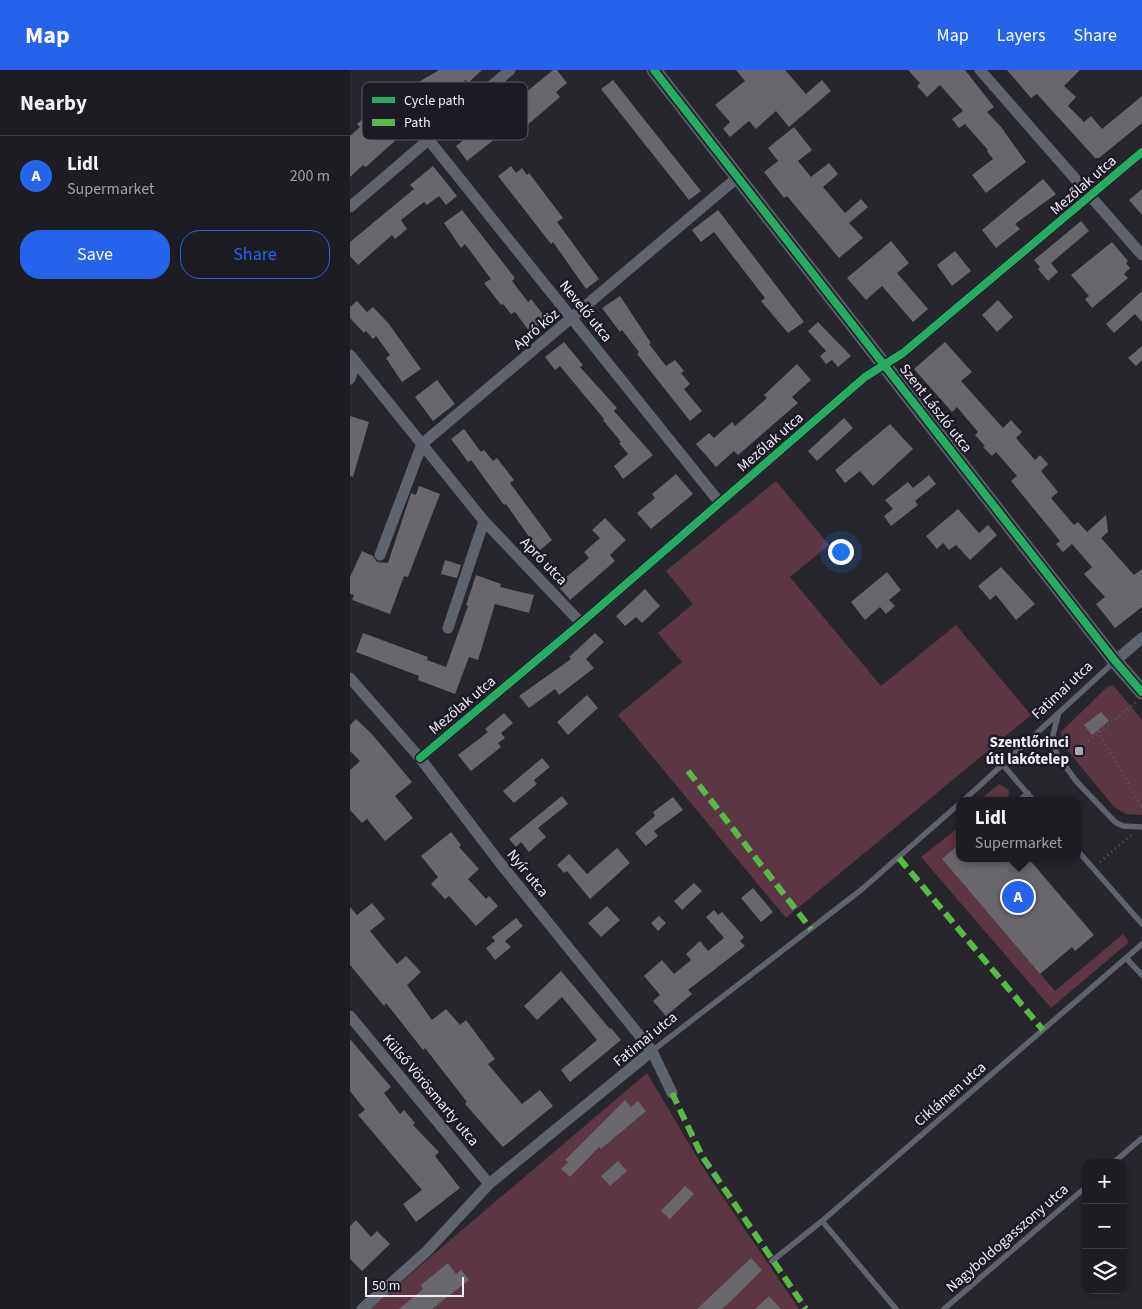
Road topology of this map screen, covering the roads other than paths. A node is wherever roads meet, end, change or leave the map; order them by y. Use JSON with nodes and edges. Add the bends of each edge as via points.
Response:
{"nodes":[{"id":1,"x":510,"y":70,"type":"edge"},
{"id":2,"x":654,"y":70,"type":"edge"},
{"id":3,"x":980,"y":70,"type":"edge"},
{"id":4,"x":496,"y":82,"type":"edge"},
{"id":5,"x":427,"y":140,"type":"edge"},
{"id":6,"x":429,"y":140,"type":"edge"},
{"id":7,"x":1142,"y":152,"type":"edge"},
{"id":8,"x":738,"y":177,"type":"junction"},
{"id":9,"x":1092,"y":197,"type":"junction"},
{"id":10,"x":350,"y":207,"type":"edge"},
{"id":11,"x":1142,"y":255,"type":"edge"},
{"id":12,"x":572,"y":318,"type":"junction"},
{"id":13,"x":353,"y":358,"type":"edge"},
{"id":14,"x":885,"y":364,"type":"junction"},
{"id":15,"x":350,"y":379,"type":"edge"},
{"id":16,"x":422,"y":444,"type":"junction"},
{"id":17,"x":720,"y":503,"type":"junction"},
{"id":18,"x":484,"y":521,"type":"junction"},
{"id":19,"x":380,"y":555,"type":"dead end"},
{"id":20,"x":581,"y":623,"type":"junction"},
{"id":21,"x":448,"y":628,"type":"dead end"},
{"id":22,"x":1142,"y":638,"type":"edge"},
{"id":23,"x":1115,"y":660,"type":"junction"},
{"id":24,"x":350,"y":678,"type":"edge"},
{"id":25,"x":1142,"y":692,"type":"edge"},
{"id":26,"x":1059,"y":713,"type":"junction"},
{"id":27,"x":420,"y":758,"type":"junction"},
{"id":28,"x":1003,"y":765,"type":"junction"},
{"id":29,"x":1028,"y":794,"type":"junction"},
{"id":30,"x":967,"y":797,"type":"edge"},
{"id":31,"x":1024,"y":797,"type":"edge"},
{"id":32,"x":1031,"y":797,"type":"edge"},
{"id":33,"x":956,"y":807,"type":"edge"},
{"id":34,"x":1141,"y":827,"type":"edge"},
{"id":35,"x":1081,"y":854,"type":"edge"},
{"id":36,"x":1142,"y":924,"type":"edge"},
{"id":37,"x":1142,"y":944,"type":"edge"},
{"id":38,"x":1126,"y":958,"type":"junction"},
{"id":39,"x":1142,"y":975,"type":"edge"},
{"id":40,"x":350,"y":1016,"type":"edge"},
{"id":41,"x":652,"y":1051,"type":"junction"},
{"id":42,"x":672,"y":1093,"type":"dead end"},
{"id":43,"x":1142,"y":1138,"type":"edge"},
{"id":44,"x":1118,"y":1159,"type":"edge"},
{"id":45,"x":489,"y":1184,"type":"junction"},
{"id":46,"x":1082,"y":1190,"type":"edge"},
{"id":47,"x":822,"y":1221,"type":"junction"},
{"id":48,"x":772,"y":1261,"type":"dead end"},
{"id":49,"x":362,"y":1309,"type":"edge"},
{"id":50,"x":896,"y":1309,"type":"edge"},
{"id":51,"x":944,"y":1309,"type":"edge"}],
"edges":[{"from":1,"to":4,"type":"street"},
{"from":2,"to":8,"type":"street","name":"Szent László utca"},
{"from":3,"to":9,"type":"street"},
{"from":5,"to":10,"type":"street"},
{"from":6,"to":12,"type":"street","name":"Nevelő utca"},
{"from":7,"to":9,"type":"street","name":"Mezőlak utca"},
{"from":8,"to":12,"type":"street","name":"Apró köz"},
{"from":8,"to":14,"type":"street","name":"Szent László utca"},
{"from":9,"to":11,"type":"street"},
{"from":9,"to":14,"type":"street","name":"Mezőlak utca","via":[[903,353]]},
{"from":12,"to":16,"type":"street","name":"Apró köz"},
{"from":12,"to":17,"type":"street","name":"Nevelő utca"},
{"from":13,"to":15,"type":"street","name":"Apró utca"},
{"from":13,"to":16,"type":"street","name":"Apró utca"},
{"from":14,"to":17,"type":"street","name":"Mezőlak utca","via":[[865,377]]},
{"from":14,"to":23,"type":"street","name":"Szent László utca"},
{"from":16,"to":18,"type":"street","name":"Apró utca"},
{"from":16,"to":19,"type":"street"},
{"from":17,"to":20,"type":"street","name":"Mezőlak utca"},
{"from":18,"to":20,"type":"street","name":"Apró utca"},
{"from":18,"to":21,"type":"street"},
{"from":20,"to":27,"type":"street","name":"Mezőlak utca"},
{"from":22,"to":23,"type":"street"},
{"from":23,"to":25,"type":"street","name":"Szent László utca"},
{"from":23,"to":26,"type":"lane","name":"Fatimai utca"},
{"from":24,"to":27,"type":"street","name":"Nyír utca"},
{"from":26,"to":28,"type":"lane","name":"Fatimai utca"},
{"from":26,"to":34,"type":"lane","via":[[1052,738],[1062,763],[1115,822]]},
{"from":27,"to":41,"type":"street","name":"Nyír utca"},
{"from":28,"to":29,"type":"lane"},
{"from":28,"to":30,"type":"lane","name":"Fatimai utca"},
{"from":29,"to":31,"type":"lane"},
{"from":29,"to":32,"type":"lane"},
{"from":33,"to":41,"type":"lane","name":"Fatimai utca","via":[[861,890]]},
{"from":35,"to":36,"type":"lane"},
{"from":37,"to":38,"type":"lane","name":"Ciklámen utca"},
{"from":38,"to":39,"type":"lane"},
{"from":38,"to":47,"type":"lane","name":"Ciklámen utca"},
{"from":40,"to":45,"type":"street","name":"Külső Vörösmarty utca"},
{"from":41,"to":42,"type":"street","name":"Nyír utca"},
{"from":41,"to":45,"type":"street","name":"Fatimai utca"},
{"from":43,"to":44,"type":"lane"},
{"from":45,"to":49,"type":"street","name":"Fatimai utca","via":[[427,1251]]},
{"from":46,"to":51,"type":"lane","name":"Nagyboldogasszony utca"},
{"from":47,"to":48,"type":"lane","name":"Ciklámen utca"},
{"from":47,"to":50,"type":"lane"}]}
